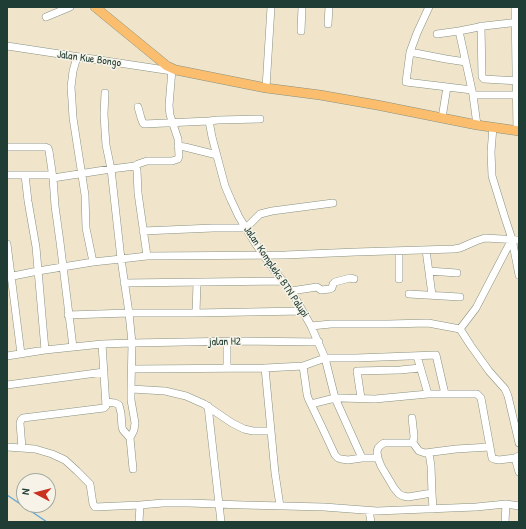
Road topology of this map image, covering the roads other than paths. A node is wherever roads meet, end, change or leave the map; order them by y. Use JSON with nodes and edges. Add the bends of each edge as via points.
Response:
{"nodes":[{"id":1,"x":70,"y":7,"type":"edge"},
{"id":2,"x":95,"y":7,"type":"edge"},
{"id":3,"x":271,"y":7,"type":"edge"},
{"id":4,"x":302,"y":7,"type":"edge"},
{"id":5,"x":329,"y":7,"type":"edge"},
{"id":6,"x":430,"y":7,"type":"edge"},
{"id":7,"x":515,"y":7,"type":"edge"},
{"id":8,"x":46,"y":17,"type":"dead end"},
{"id":9,"x":517,"y":22,"type":"edge"},
{"id":10,"x":328,"y":24,"type":"dead end"},
{"id":11,"x":481,"y":26,"type":"junction"},
{"id":12,"x":301,"y":31,"type":"dead end"},
{"id":13,"x":459,"y":31,"type":"junction"},
{"id":14,"x":436,"y":34,"type":"dead end"},
{"id":15,"x":7,"y":46,"type":"edge"},
{"id":16,"x":410,"y":52,"type":"junction"},
{"id":17,"x":77,"y":57,"type":"junction"},
{"id":18,"x":466,"y":62,"type":"junction"},
{"id":19,"x":172,"y":70,"type":"junction"},
{"id":20,"x":517,"y":81,"type":"edge"},
{"id":21,"x":447,"y":87,"type":"junction"},
{"id":22,"x":266,"y":88,"type":"junction"},
{"id":23,"x":106,"y":93,"type":"dead end"},
{"id":24,"x":472,"y":93,"type":"junction"},
{"id":25,"x":516,"y":95,"type":"junction"},
{"id":26,"x":138,"y":107,"type":"dead end"},
{"id":27,"x":442,"y":118,"type":"junction"},
{"id":28,"x":260,"y":119,"type":"dead end"},
{"id":29,"x":209,"y":121,"type":"junction"},
{"id":30,"x":173,"y":122,"type":"junction"},
{"id":31,"x":477,"y":125,"type":"junction"},
{"id":32,"x":493,"y":127,"type":"junction"},
{"id":33,"x":518,"y":131,"type":"edge"},
{"id":34,"x":178,"y":146,"type":"junction"},
{"id":35,"x":7,"y":147,"type":"edge"},
{"id":36,"x":217,"y":155,"type":"junction"},
{"id":37,"x":135,"y":166,"type":"junction"},
{"id":38,"x":111,"y":169,"type":"junction"},
{"id":39,"x":81,"y":174,"type":"junction"},
{"id":40,"x":7,"y":175,"type":"edge"},
{"id":41,"x":25,"y":175,"type":"junction"},
{"id":42,"x":52,"y":176,"type":"junction"},
{"id":43,"x":333,"y":203,"type":"dead end"},
{"id":44,"x":246,"y":228,"type":"junction"},
{"id":45,"x":143,"y":231,"type":"junction"},
{"id":46,"x":516,"y":240,"type":"edge"},
{"id":47,"x":7,"y":244,"type":"edge"},
{"id":48,"x":399,"y":250,"type":"junction"},
{"id":49,"x":426,"y":250,"type":"junction"},
{"id":50,"x":148,"y":256,"type":"junction"},
{"id":51,"x":264,"y":256,"type":"junction"},
{"id":52,"x":121,"y":259,"type":"junction"},
{"id":53,"x":93,"y":262,"type":"junction"},
{"id":54,"x":63,"y":267,"type":"junction"},
{"id":55,"x":38,"y":271,"type":"junction"},
{"id":56,"x":429,"y":271,"type":"junction"},
{"id":57,"x":457,"y":273,"type":"dead end"},
{"id":58,"x":519,"y":275,"type":"edge"},
{"id":59,"x":9,"y":276,"type":"edge"},
{"id":60,"x":399,"y":278,"type":"dead end"},
{"id":61,"x":354,"y":279,"type":"dead end"},
{"id":62,"x":283,"y":281,"type":"junction"},
{"id":63,"x":124,"y":283,"type":"junction"},
{"id":64,"x":197,"y":283,"type":"junction"},
{"id":65,"x":291,"y":291,"type":"junction"},
{"id":66,"x":408,"y":294,"type":"dead end"},
{"id":67,"x":432,"y":295,"type":"junction"},
{"id":68,"x":460,"y":297,"type":"dead end"},
{"id":69,"x":302,"y":311,"type":"junction"},
{"id":70,"x":129,"y":313,"type":"junction"},
{"id":71,"x":196,"y":313,"type":"junction"},
{"id":72,"x":68,"y":315,"type":"junction"},
{"id":73,"x":311,"y":326,"type":"junction"},
{"id":74,"x":460,"y":329,"type":"junction"},
{"id":75,"x":227,"y":342,"type":"junction"},
{"id":76,"x":319,"y":342,"type":"junction"},
{"id":77,"x":132,"y":343,"type":"junction"},
{"id":78,"x":102,"y":344,"type":"junction"},
{"id":79,"x":72,"y":347,"type":"junction"},
{"id":80,"x":45,"y":350,"type":"junction"},
{"id":81,"x":21,"y":354,"type":"junction"},
{"id":82,"x":7,"y":356,"type":"edge"},
{"id":83,"x":417,"y":356,"type":"junction"},
{"id":84,"x":325,"y":358,"type":"junction"},
{"id":85,"x":356,"y":358,"type":"junction"},
{"id":86,"x":303,"y":366,"type":"junction"},
{"id":87,"x":227,"y":368,"type":"junction"},
{"id":88,"x":265,"y":368,"type":"junction"},
{"id":89,"x":420,"y":368,"type":"junction"},
{"id":90,"x":132,"y":369,"type":"junction"},
{"id":91,"x":357,"y":371,"type":"junction"},
{"id":92,"x":104,"y":372,"type":"junction"},
{"id":93,"x":7,"y":385,"type":"edge"},
{"id":94,"x":131,"y":389,"type":"junction"},
{"id":95,"x":428,"y":394,"type":"junction"},
{"id":96,"x":445,"y":394,"type":"junction"},
{"id":97,"x":335,"y":398,"type":"junction"},
{"id":98,"x":361,"y":398,"type":"junction"},
{"id":99,"x":106,"y":402,"type":"junction"},
{"id":100,"x":311,"y":404,"type":"junction"},
{"id":101,"x":208,"y":406,"type":"junction"},
{"id":102,"x":412,"y":418,"type":"dead end"},
{"id":103,"x":271,"y":431,"type":"junction"},
{"id":104,"x":130,"y":438,"type":"junction"},
{"id":105,"x":413,"y":443,"type":"junction"},
{"id":106,"x":519,"y":443,"type":"edge"},
{"id":107,"x":490,"y":446,"type":"junction"},
{"id":108,"x":7,"y":447,"type":"edge"},
{"id":109,"x":22,"y":448,"type":"junction"},
{"id":110,"x":429,"y":453,"type":"junction"},
{"id":111,"x":517,"y":457,"type":"edge"},
{"id":112,"x":362,"y":458,"type":"junction"},
{"id":113,"x":378,"y":458,"type":"junction"},
{"id":114,"x":133,"y":469,"type":"dead end"},
{"id":115,"x":519,"y":472,"type":"edge"},
{"id":116,"x":432,"y":493,"type":"junction"},
{"id":117,"x":219,"y":504,"type":"junction"},
{"id":118,"x":506,"y":504,"type":"junction"},
{"id":119,"x":140,"y":506,"type":"junction"},
{"id":120,"x":280,"y":506,"type":"junction"},
{"id":121,"x":519,"y":506,"type":"edge"},
{"id":122,"x":433,"y":509,"type":"junction"},
{"id":123,"x":369,"y":511,"type":"junction"},
{"id":124,"x":139,"y":522,"type":"edge"},
{"id":125,"x":221,"y":522,"type":"edge"},
{"id":126,"x":371,"y":522,"type":"edge"},
{"id":127,"x":505,"y":522,"type":"edge"}],
"edges":[{"from":1,"to":8,"type":"street"},
{"from":2,"to":19,"type":"main road"},
{"from":3,"to":22,"type":"street"},
{"from":4,"to":12,"type":"street"},
{"from":5,"to":10,"type":"street"},
{"from":6,"to":16,"type":"street"},
{"from":7,"to":9,"type":"street"},
{"from":9,"to":11,"type":"street"},
{"from":9,"to":20,"type":"street"},
{"from":11,"to":13,"type":"street"},
{"from":11,"to":20,"type":"street","via":[[482,78]]},
{"from":13,"to":14,"type":"street"},
{"from":13,"to":18,"type":"street"},
{"from":15,"to":17,"type":"street","name":"Jalan Kue Bongo"},
{"from":16,"to":18,"type":"street"},
{"from":16,"to":21,"type":"street","via":[[406,82]]},
{"from":17,"to":19,"type":"street","name":"Jalan Kue Bongo"},
{"from":17,"to":39,"type":"street","via":[[71,87]]},
{"from":18,"to":24,"type":"street"},
{"from":19,"to":22,"type":"main road"},
{"from":19,"to":30,"type":"street","via":[[169,106]]},
{"from":20,"to":25,"type":"street"},
{"from":21,"to":24,"type":"street"},
{"from":21,"to":27,"type":"street"},
{"from":22,"to":27,"type":"main road","via":[[320,95]]},
{"from":23,"to":38,"type":"street","via":[[105,131]]},
{"from":24,"to":25,"type":"street"},
{"from":24,"to":31,"type":"street"},
{"from":25,"to":33,"type":"street"},
{"from":26,"to":30,"type":"street","via":[[144,124]]},
{"from":27,"to":31,"type":"main road"},
{"from":28,"to":29,"type":"street"},
{"from":29,"to":30,"type":"street"},
{"from":29,"to":36,"type":"street","name":"Jalan Kompleks BTN Palupi"},
{"from":30,"to":34,"type":"street"},
{"from":31,"to":32,"type":"main road"},
{"from":32,"to":33,"type":"main road"},
{"from":32,"to":46,"type":"street","via":[[492,176],[505,218]]},
{"from":34,"to":36,"type":"street"},
{"from":34,"to":37,"type":"street","via":[[179,156],[176,160],[147,161]]},
{"from":35,"to":42,"type":"street","via":[[48,148]]},
{"from":36,"to":44,"type":"street","name":"Jalan Kompleks BTN Palupi","via":[[225,186]]},
{"from":37,"to":38,"type":"street"},
{"from":37,"to":45,"type":"street"},
{"from":38,"to":39,"type":"street"},
{"from":38,"to":52,"type":"street"},
{"from":39,"to":42,"type":"street"},
{"from":39,"to":53,"type":"street","via":[[86,228]]},
{"from":40,"to":41,"type":"street"},
{"from":41,"to":42,"type":"street"},
{"from":41,"to":55,"type":"street"},
{"from":42,"to":54,"type":"street"},
{"from":43,"to":44,"type":"street","via":[[260,214]]},
{"from":44,"to":45,"type":"street"},
{"from":44,"to":51,"type":"street","name":"Jalan Kompleks BTN Palupi"},
{"from":45,"to":50,"type":"street"},
{"from":46,"to":49,"type":"street","via":[[485,238],[460,248]]},
{"from":46,"to":58,"type":"street"},
{"from":46,"to":74,"type":"street","via":[[476,308]]},
{"from":47,"to":59,"type":"street"},
{"from":48,"to":49,"type":"street"},
{"from":48,"to":51,"type":"street"},
{"from":48,"to":60,"type":"street"},
{"from":49,"to":56,"type":"street"},
{"from":50,"to":51,"type":"street"},
{"from":50,"to":52,"type":"street"},
{"from":51,"to":62,"type":"street","name":"Jalan Kompleks BTN Palupi"},
{"from":52,"to":53,"type":"street"},
{"from":52,"to":63,"type":"street"},
{"from":53,"to":54,"type":"street"},
{"from":54,"to":55,"type":"street"},
{"from":54,"to":72,"type":"street"},
{"from":55,"to":59,"type":"street"},
{"from":55,"to":80,"type":"street"},
{"from":56,"to":57,"type":"street"},
{"from":56,"to":67,"type":"street"},
{"from":59,"to":81,"type":"street"},
{"from":61,"to":65,"type":"street","via":[[334,283],[330,289]]},
{"from":62,"to":64,"type":"street"},
{"from":62,"to":65,"type":"street","name":"Jalan Kompleks BTN Palupi"},
{"from":63,"to":64,"type":"street"},
{"from":63,"to":70,"type":"street"},
{"from":64,"to":71,"type":"street"},
{"from":65,"to":69,"type":"street","name":"Jalan Kompleks BTN Palupi"},
{"from":66,"to":67,"type":"street"},
{"from":67,"to":68,"type":"street"},
{"from":69,"to":71,"type":"street"},
{"from":69,"to":73,"type":"street","name":"Jalan Kompleks BTN Palupi"},
{"from":70,"to":71,"type":"street"},
{"from":70,"to":72,"type":"street"},
{"from":70,"to":77,"type":"street"},
{"from":72,"to":79,"type":"street"},
{"from":73,"to":74,"type":"street","via":[[428,323]]},
{"from":73,"to":76,"type":"street","name":"Jalan Kompleks BTN Palupi"},
{"from":74,"to":106,"type":"street","via":[[489,371],[505,388]]},
{"from":75,"to":76,"type":"street","name":"jalan H2"},
{"from":75,"to":77,"type":"street","name":"jalan H2"},
{"from":75,"to":87,"type":"street"},
{"from":76,"to":84,"type":"street","name":"Jalan Kompleks BTN Palupi"},
{"from":77,"to":78,"type":"street","name":"jalan H2"},
{"from":77,"to":90,"type":"street"},
{"from":78,"to":79,"type":"street","name":"jalan H2"},
{"from":78,"to":92,"type":"street"},
{"from":79,"to":80,"type":"street","name":"jalan H2"},
{"from":80,"to":81,"type":"street","name":"jalan H2"},
{"from":81,"to":82,"type":"street","name":"jalan H2"},
{"from":83,"to":85,"type":"street"},
{"from":83,"to":89,"type":"street"},
{"from":83,"to":96,"type":"street","via":[[436,355]]},
{"from":84,"to":85,"type":"street"},
{"from":84,"to":86,"type":"street"},
{"from":84,"to":97,"type":"street","name":"Jalan Kompleks BTN Palupi"},
{"from":85,"to":91,"type":"street"},
{"from":86,"to":88,"type":"street"},
{"from":86,"to":100,"type":"street"},
{"from":87,"to":88,"type":"street"},
{"from":87,"to":90,"type":"street"},
{"from":88,"to":103,"type":"street"},
{"from":89,"to":91,"type":"street"},
{"from":89,"to":95,"type":"street"},
{"from":90,"to":94,"type":"street"},
{"from":91,"to":98,"type":"street"},
{"from":92,"to":93,"type":"street"},
{"from":92,"to":99,"type":"street"},
{"from":94,"to":101,"type":"street","via":[[173,393]]},
{"from":94,"to":104,"type":"street","via":[[135,423]]},
{"from":95,"to":96,"type":"street"},
{"from":95,"to":98,"type":"street"},
{"from":96,"to":107,"type":"street","via":[[474,393],[481,398]]},
{"from":97,"to":98,"type":"street"},
{"from":97,"to":100,"type":"street"},
{"from":97,"to":112,"type":"street","name":"Jalan Kompleks BTN Palupi"},
{"from":99,"to":104,"type":"street","via":[[119,405],[123,430]]},
{"from":99,"to":109,"type":"street","via":[[104,408],[23,418],[20,423]]},
{"from":100,"to":112,"type":"street","via":[[335,455],[348,460]]},
{"from":101,"to":103,"type":"street","via":[[244,429]]},
{"from":101,"to":117,"type":"street"},
{"from":102,"to":105,"type":"street"},
{"from":103,"to":120,"type":"street"},
{"from":104,"to":114,"type":"street"},
{"from":105,"to":110,"type":"street","via":[[421,452]]},
{"from":105,"to":113,"type":"street","via":[[382,444],[378,448]]},
{"from":107,"to":110,"type":"street"},
{"from":107,"to":111,"type":"street","via":[[494,460]]},
{"from":108,"to":109,"type":"street"},
{"from":109,"to":119,"type":"street","via":[[42,450],[67,462],[90,484],[94,506]]},
{"from":110,"to":116,"type":"street"},
{"from":111,"to":115,"type":"street"},
{"from":112,"to":113,"type":"street"},
{"from":113,"to":116,"type":"street","via":[[399,494],[408,497]]},
{"from":116,"to":122,"type":"street"},
{"from":117,"to":119,"type":"street","via":[[164,503]]},
{"from":117,"to":120,"type":"street"},
{"from":117,"to":125,"type":"street"},
{"from":118,"to":121,"type":"street"},
{"from":118,"to":122,"type":"street"},
{"from":118,"to":127,"type":"street"},
{"from":119,"to":124,"type":"street"},
{"from":120,"to":123,"type":"street","via":[[339,507]]},
{"from":122,"to":123,"type":"street"},
{"from":123,"to":126,"type":"street"}]}
